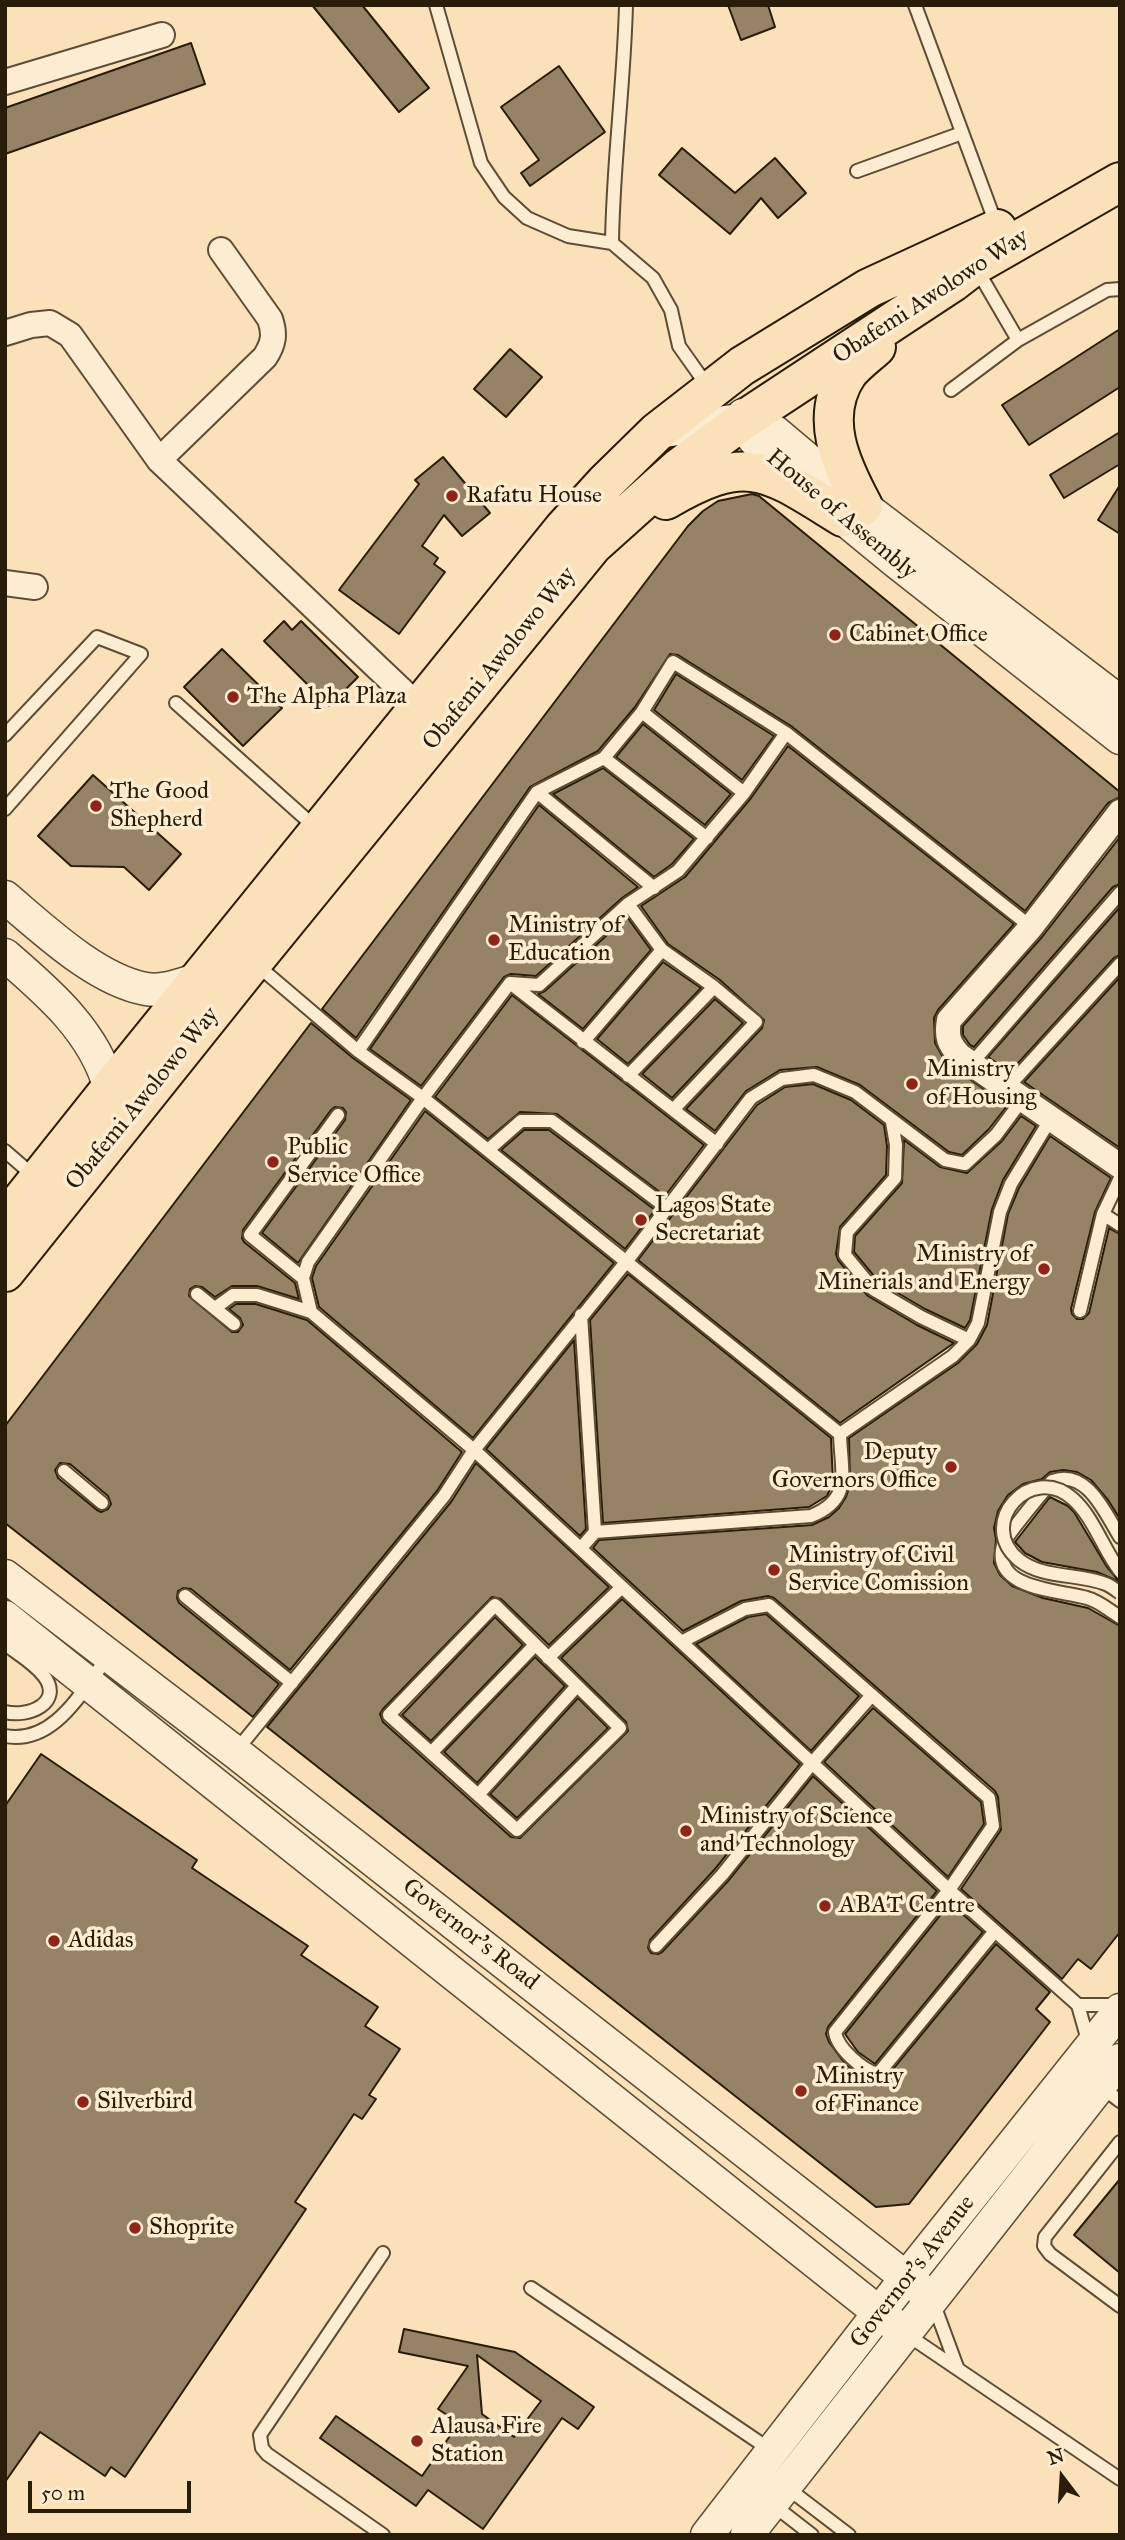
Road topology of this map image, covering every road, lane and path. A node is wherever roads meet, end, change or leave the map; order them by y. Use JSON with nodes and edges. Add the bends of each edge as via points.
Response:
{"nodes":[{"id":1,"x":436,"y":5,"type":"edge"},
{"id":2,"x":626,"y":5,"type":"edge"},
{"id":3,"x":915,"y":5,"type":"edge"},
{"id":4,"x":162,"y":36,"type":"dead end"},
{"id":5,"x":5,"y":82,"type":"edge"},
{"id":6,"x":962,"y":133,"type":"junction"},
{"id":7,"x":857,"y":171,"type":"dead end"},
{"id":8,"x":1120,"y":182,"type":"edge"},
{"id":9,"x":998,"y":228,"type":"junction"},
{"id":10,"x":612,"y":243,"type":"junction"},
{"id":11,"x":221,"y":250,"type":"dead end"},
{"id":12,"x":964,"y":273,"type":"junction"},
{"id":13,"x":1120,"y":289,"type":"edge"},
{"id":14,"x":5,"y":333,"type":"edge"},
{"id":15,"x":1018,"y":340,"type":"junction"},
{"id":16,"x":721,"y":382,"type":"junction"},
{"id":17,"x":951,"y":390,"type":"dead end"},
{"id":18,"x":745,"y":419,"type":"junction"},
{"id":19,"x":657,"y":432,"type":"junction"},
{"id":20,"x":159,"y":460,"type":"junction"},
{"id":21,"x":853,"y":512,"type":"junction"},
{"id":22,"x":593,"y":545,"type":"junction"},
{"id":23,"x":5,"y":583,"type":"edge"},
{"id":24,"x":35,"y":587,"type":"dead end"},
{"id":25,"x":176,"y":702,"type":"dead end"},
{"id":26,"x":1120,"y":702,"type":"edge"},
{"id":27,"x":419,"y":707,"type":"junction"},
{"id":28,"x":642,"y":712,"type":"junction"},
{"id":29,"x":786,"y":733,"type":"junction"},
{"id":30,"x":5,"y":734,"type":"edge"},
{"id":31,"x":1120,"y":738,"type":"edge"},
{"id":32,"x":604,"y":758,"type":"junction"},
{"id":33,"x":537,"y":792,"type":"junction"},
{"id":34,"x":744,"y":793,"type":"junction"},
{"id":35,"x":5,"y":809,"type":"edge"},
{"id":36,"x":1120,"y":812,"type":"edge"},
{"id":37,"x":319,"y":831,"type":"junction"},
{"id":38,"x":708,"y":838,"type":"junction"},
{"id":39,"x":654,"y":888,"type":"junction"},
{"id":40,"x":1120,"y":893,"type":"edge"},
{"id":41,"x":628,"y":904,"type":"junction"},
{"id":42,"x":9,"y":908,"type":"edge"},
{"id":43,"x":1031,"y":927,"type":"junction"},
{"id":44,"x":662,"y":950,"type":"junction"},
{"id":45,"x":5,"y":955,"type":"edge"},
{"id":46,"x":253,"y":962,"type":"junction"},
{"id":47,"x":1120,"y":964,"type":"edge"},
{"id":48,"x":199,"y":979,"type":"junction"},
{"id":49,"x":510,"y":983,"type":"junction"},
{"id":50,"x":714,"y":987,"type":"junction"},
{"id":51,"x":583,"y":1042,"type":"junction"},
{"id":52,"x":358,"y":1051,"type":"junction"},
{"id":53,"x":971,"y":1064,"type":"junction"},
{"id":54,"x":628,"y":1076,"type":"junction"},
{"id":55,"x":110,"y":1089,"type":"junction"},
{"id":56,"x":1014,"y":1094,"type":"junction"},
{"id":57,"x":423,"y":1098,"type":"junction"},
{"id":58,"x":673,"y":1110,"type":"junction"},
{"id":59,"x":338,"y":1115,"type":"dead end"},
{"id":60,"x":1050,"y":1120,"type":"junction"},
{"id":61,"x":892,"y":1122,"type":"junction"},
{"id":62,"x":717,"y":1144,"type":"junction"},
{"id":63,"x":488,"y":1150,"type":"junction"},
{"id":64,"x":5,"y":1151,"type":"edge"},
{"id":65,"x":1120,"y":1166,"type":"edge"},
{"id":66,"x":1120,"y":1178,"type":"edge"},
{"id":67,"x":38,"y":1180,"type":"junction"},
{"id":68,"x":667,"y":1208,"type":"junction"},
{"id":69,"x":1103,"y":1214,"type":"junction"},
{"id":70,"x":5,"y":1222,"type":"edge"},
{"id":71,"x":1120,"y":1225,"type":"edge"},
{"id":72,"x":626,"y":1262,"type":"junction"},
{"id":73,"x":5,"y":1272,"type":"edge"},
{"id":74,"x":303,"y":1278,"type":"junction"},
{"id":75,"x":197,"y":1294,"type":"dead end"},
{"id":76,"x":215,"y":1308,"type":"junction"},
{"id":77,"x":1080,"y":1311,"type":"dead end"},
{"id":78,"x":311,"y":1312,"type":"junction"},
{"id":79,"x":581,"y":1315,"type":"junction"},
{"id":80,"x":234,"y":1324,"type":"dead end"},
{"id":81,"x":969,"y":1340,"type":"junction"},
{"id":82,"x":840,"y":1434,"type":"junction"},
{"id":83,"x":474,"y":1450,"type":"junction"},
{"id":84,"x":64,"y":1471,"type":"dead end"},
{"id":85,"x":102,"y":1503,"type":"dead end"},
{"id":86,"x":595,"y":1532,"type":"junction"},
{"id":87,"x":1120,"y":1537,"type":"edge"},
{"id":88,"x":581,"y":1548,"type":"junction"},
{"id":89,"x":1120,"y":1571,"type":"edge"},
{"id":90,"x":5,"y":1576,"type":"edge"},
{"id":91,"x":622,"y":1587,"type":"junction"},
{"id":92,"x":1120,"y":1593,"type":"edge"},
{"id":93,"x":185,"y":1596,"type":"dead end"},
{"id":94,"x":5,"y":1617,"type":"edge"},
{"id":95,"x":1120,"y":1617,"type":"edge"},
{"id":96,"x":681,"y":1642,"type":"junction"},
{"id":97,"x":5,"y":1644,"type":"edge"},
{"id":98,"x":535,"y":1645,"type":"junction"},
{"id":99,"x":108,"y":1656,"type":"junction"},
{"id":100,"x":548,"y":1658,"type":"junction"},
{"id":101,"x":88,"y":1683,"type":"junction"},
{"id":102,"x":292,"y":1683,"type":"junction"},
{"id":103,"x":577,"y":1686,"type":"junction"},
{"id":104,"x":872,"y":1695,"type":"junction"},
{"id":105,"x":5,"y":1712,"type":"edge"},
{"id":106,"x":5,"y":1736,"type":"edge"},
{"id":107,"x":235,"y":1752,"type":"junction"},
{"id":108,"x":431,"y":1752,"type":"junction"},
{"id":109,"x":813,"y":1762,"type":"junction"},
{"id":110,"x":478,"y":1796,"type":"junction"},
{"id":111,"x":949,"y":1890,"type":"junction"},
{"id":112,"x":995,"y":1931,"type":"junction"},
{"id":113,"x":656,"y":1946,"type":"dead end"},
{"id":114,"x":1078,"y":2005,"type":"junction"},
{"id":115,"x":1120,"y":2008,"type":"edge"},
{"id":116,"x":1090,"y":2047,"type":"junction"},
{"id":117,"x":1120,"y":2060,"type":"edge"},
{"id":118,"x":1110,"y":2094,"type":"edge"},
{"id":119,"x":1120,"y":2142,"type":"edge"},
{"id":120,"x":383,"y":2253,"type":"dead end"},
{"id":121,"x":906,"y":2278,"type":"junction"},
{"id":122,"x":531,"y":2288,"type":"dead end"},
{"id":123,"x":932,"y":2298,"type":"junction"},
{"id":124,"x":1120,"y":2306,"type":"edge"},
{"id":125,"x":881,"y":2313,"type":"junction"},
{"id":126,"x":905,"y":2334,"type":"junction"},
{"id":127,"x":957,"y":2367,"type":"junction"},
{"id":128,"x":772,"y":2451,"type":"junction"},
{"id":129,"x":1120,"y":2479,"type":"edge"},
{"id":130,"x":778,"y":2495,"type":"junction"},
{"id":131,"x":383,"y":2535,"type":"edge"},
{"id":132,"x":707,"y":2535,"type":"edge"},
{"id":133,"x":747,"y":2535,"type":"edge"},
{"id":134,"x":812,"y":2535,"type":"edge"},
{"id":135,"x":849,"y":2535,"type":"edge"}],
"edges":[{"from":1,"to":10,"type":"lane","via":[[481,163],[504,197],[527,218],[568,236]]},
{"from":2,"to":10,"type":"lane"},
{"from":3,"to":6,"type":"lane"},
{"from":4,"to":5,"type":"street"},
{"from":6,"to":7,"type":"lane"},
{"from":6,"to":9,"type":"lane"},
{"from":8,"to":9,"type":"main road","name":"Obafemi Awolowo Way"},
{"from":8,"to":12,"type":"main road","name":"Obafemi Awolowo Way"},
{"from":9,"to":16,"type":"main road","name":"Obafemi Awolowo Way","via":[[869,288]]},
{"from":10,"to":16,"type":"lane","via":[[653,278],[671,310],[679,346]]},
{"from":11,"to":20,"type":"street","via":[[270,319],[272,347]]},
{"from":12,"to":15,"type":"lane"},
{"from":12,"to":18,"type":"main road","name":"Obafemi Awolowo Way"},
{"from":12,"to":21,"type":"main road","via":[[934,308],[879,345],[849,373],[836,398],[836,446]]},
{"from":13,"to":15,"type":"lane","via":[[1107,290]]},
{"from":14,"to":20,"type":"street","via":[[50,323],[70,335]]},
{"from":15,"to":17,"type":"lane"},
{"from":16,"to":18,"type":"street","via":[[733,393]]},
{"from":16,"to":19,"type":"main road","name":"Obafemi Awolowo Way"},
{"from":18,"to":19,"type":"street"},
{"from":18,"to":21,"type":"street","name":"House of Assembly","via":[[775,432]]},
{"from":18,"to":22,"type":"main road","name":"Obafemi Awolowo Way","via":[[680,467]]},
{"from":19,"to":27,"type":"main road","name":"Obafemi Awolowo Way","via":[[564,528]]},
{"from":20,"to":27,"type":"street"},
{"from":21,"to":22,"type":"main road","via":[[781,479],[752,471],[722,473],[694,484]]},
{"from":21,"to":26,"type":"street","name":"House of Assembly"},
{"from":21,"to":31,"type":"street","name":"House of Assembly"},
{"from":22,"to":46,"type":"main road","name":"Obafemi Awolowo Way"},
{"from":23,"to":24,"type":"street"},
{"from":25,"to":37,"type":"lane"},
{"from":27,"to":37,"type":"main road","name":"Obafemi Awolowo Way"},
{"from":28,"to":29,"type":"lane","via":[[673,662]]},
{"from":28,"to":32,"type":"lane"},
{"from":28,"to":34,"type":"lane"},
{"from":29,"to":34,"type":"lane"},
{"from":29,"to":43,"type":"lane"},
{"from":30,"to":35,"type":"lane","via":[[97,637],[141,654]]},
{"from":32,"to":33,"type":"lane"},
{"from":32,"to":38,"type":"lane"},
{"from":33,"to":39,"type":"lane"},
{"from":33,"to":52,"type":"lane"},
{"from":34,"to":38,"type":"lane"},
{"from":36,"to":43,"type":"street"},
{"from":37,"to":48,"type":"main road","name":"Obafemi Awolowo Way"},
{"from":38,"to":39,"type":"lane","via":[[678,871]]},
{"from":39,"to":41,"type":"lane"},
{"from":40,"to":53,"type":"lane"},
{"from":41,"to":44,"type":"lane"},
{"from":41,"to":49,"type":"lane","via":[[539,985]]},
{"from":42,"to":48,"type":"street","via":[[119,980],[146,989],[165,989]]},
{"from":43,"to":53,"type":"street","via":[[949,1020],[946,1033],[950,1045]]},
{"from":44,"to":50,"type":"lane"},
{"from":44,"to":51,"type":"lane"},
{"from":45,"to":55,"type":"street","via":[[56,1000],[80,1029],[104,1068]]},
{"from":46,"to":52,"type":"lane"},
{"from":46,"to":73,"type":"main road","name":"Obafemi Awolowo Way"},
{"from":47,"to":56,"type":"lane"},
{"from":48,"to":55,"type":"main road","name":"Obafemi Awolowo Way"},
{"from":49,"to":51,"type":"lane"},
{"from":49,"to":57,"type":"lane"},
{"from":50,"to":54,"type":"lane"},
{"from":50,"to":58,"type":"lane","via":[[756,1023]]},
{"from":51,"to":54,"type":"lane"},
{"from":52,"to":57,"type":"lane"},
{"from":53,"to":56,"type":"street"},
{"from":54,"to":58,"type":"lane"},
{"from":55,"to":67,"type":"main road","name":"Obafemi Awolowo Way"},
{"from":56,"to":60,"type":"street"},
{"from":56,"to":61,"type":"lane","via":[[996,1135],[965,1164],[945,1160]]},
{"from":57,"to":63,"type":"lane"},
{"from":57,"to":74,"type":"lane","via":[[308,1262]]},
{"from":58,"to":62,"type":"lane"},
{"from":59,"to":74,"type":"lane","via":[[250,1235]]},
{"from":60,"to":65,"type":"street"},
{"from":60,"to":81,"type":"lane","via":[[1011,1184],[1000,1212],[978,1323]]},
{"from":61,"to":62,"type":"lane","via":[[855,1092],[814,1076],[782,1079],[751,1098]]},
{"from":61,"to":81,"type":"lane","via":[[895,1178],[847,1232],[845,1255],[873,1289]]},
{"from":62,"to":68,"type":"lane"},
{"from":63,"to":68,"type":"lane","via":[[521,1121],[552,1121]]},
{"from":63,"to":72,"type":"lane"},
{"from":64,"to":67,"type":"lane"},
{"from":66,"to":69,"type":"lane"},
{"from":67,"to":70,"type":"main road","name":"Obafemi Awolowo Way"},
{"from":68,"to":72,"type":"lane"},
{"from":69,"to":71,"type":"lane"},
{"from":69,"to":77,"type":"lane"},
{"from":72,"to":79,"type":"lane"},
{"from":72,"to":82,"type":"lane"},
{"from":74,"to":78,"type":"lane"},
{"from":75,"to":76,"type":"lane"},
{"from":76,"to":78,"type":"lane","via":[[233,1295],[257,1295]]},
{"from":76,"to":80,"type":"lane"},
{"from":78,"to":83,"type":"lane"},
{"from":79,"to":83,"type":"lane"},
{"from":79,"to":86,"type":"lane"},
{"from":81,"to":82,"type":"lane","via":[[953,1356]]},
{"from":82,"to":86,"type":"lane","via":[[841,1494],[829,1508],[811,1516]]},
{"from":83,"to":88,"type":"lane"},
{"from":83,"to":102,"type":"lane","via":[[444,1496]]},
{"from":84,"to":85,"type":"lane"},
{"from":86,"to":88,"type":"lane"},
{"from":87,"to":95,"type":"lane","via":[[1091,1492],[1062,1477],[1052,1481],[1003,1543],[1002,1557],[1015,1580],[1091,1599]]},
{"from":88,"to":91,"type":"lane"},
{"from":89,"to":92,"type":"lane","bridge":true,"via":[[1084,1512],[1062,1491],[1037,1488],[1011,1503],[1004,1517],[1004,1532],[1007,1544],[1023,1563],[1106,1584]]},
{"from":90,"to":99,"type":"street","name":"Governor's Road"},
{"from":91,"to":96,"type":"lane"},
{"from":91,"to":100,"type":"lane"},
{"from":93,"to":102,"type":"lane"},
{"from":94,"to":101,"type":"street","name":"Governor's Road"},
{"from":96,"to":104,"type":"lane","via":[[745,1609],[769,1605]]},
{"from":96,"to":109,"type":"lane"},
{"from":97,"to":105,"type":"lane","via":[[46,1678],[49,1689],[42,1707],[20,1715]]},
{"from":98,"to":100,"type":"lane"},
{"from":98,"to":108,"type":"lane"},
{"from":98,"to":108,"type":"lane","via":[[495,1605],[389,1715]]},
{"from":99,"to":101,"type":"lane"},
{"from":99,"to":107,"type":"street","name":"Governor's Road"},
{"from":100,"to":103,"type":"lane"},
{"from":101,"to":106,"type":"lane","via":[[50,1727],[27,1737]]},
{"from":101,"to":125,"type":"street","name":"Governor's Road"},
{"from":102,"to":107,"type":"lane"},
{"from":103,"to":110,"type":"lane"},
{"from":103,"to":110,"type":"lane","via":[[620,1728],[517,1830]]},
{"from":104,"to":109,"type":"lane"},
{"from":104,"to":111,"type":"lane","via":[[989,1798],[993,1826]]},
{"from":107,"to":121,"type":"street","name":"Governor's Road"},
{"from":108,"to":110,"type":"lane"},
{"from":109,"to":111,"type":"lane"},
{"from":109,"to":113,"type":"lane","via":[[722,1875]]},
{"from":111,"to":112,"type":"lane"},
{"from":111,"to":112,"type":"lane","via":[[835,2032],[836,2041],[869,2072],[878,2074]]},
{"from":112,"to":114,"type":"lane"},
{"from":114,"to":115,"type":"lane"},
{"from":114,"to":116,"type":"lane"},
{"from":115,"to":116,"type":"street","name":"Governor's Avenue"},
{"from":116,"to":121,"type":"street","name":"Governor's Avenue"},
{"from":117,"to":118,"type":"street","name":"Governor's Avenue"},
{"from":118,"to":123,"type":"street","name":"Governor's Avenue"},
{"from":119,"to":124,"type":"lane","via":[[1045,2237],[1044,2246]]},
{"from":120,"to":131,"type":"lane","via":[[260,2435],[267,2454]]},
{"from":121,"to":123,"type":"street","name":"Governor's Road"},
{"from":121,"to":125,"type":"street","name":"Governor's Avenue"},
{"from":122,"to":128,"type":"lane"},
{"from":123,"to":126,"type":"street","name":"Governor's Avenue"},
{"from":123,"to":127,"type":"lane"},
{"from":125,"to":126,"type":"street","name":"Governor's Road"},
{"from":125,"to":128,"type":"street","name":"Governor's Avenue"},
{"from":126,"to":127,"type":"lane"},
{"from":126,"to":130,"type":"street","name":"Governor's Avenue"},
{"from":127,"to":129,"type":"lane"},
{"from":128,"to":132,"type":"street","name":"Governor's Avenue"},
{"from":130,"to":133,"type":"street","name":"Governor's Avenue"},
{"from":130,"to":134,"type":"lane"},
{"from":130,"to":135,"type":"lane"}]}
